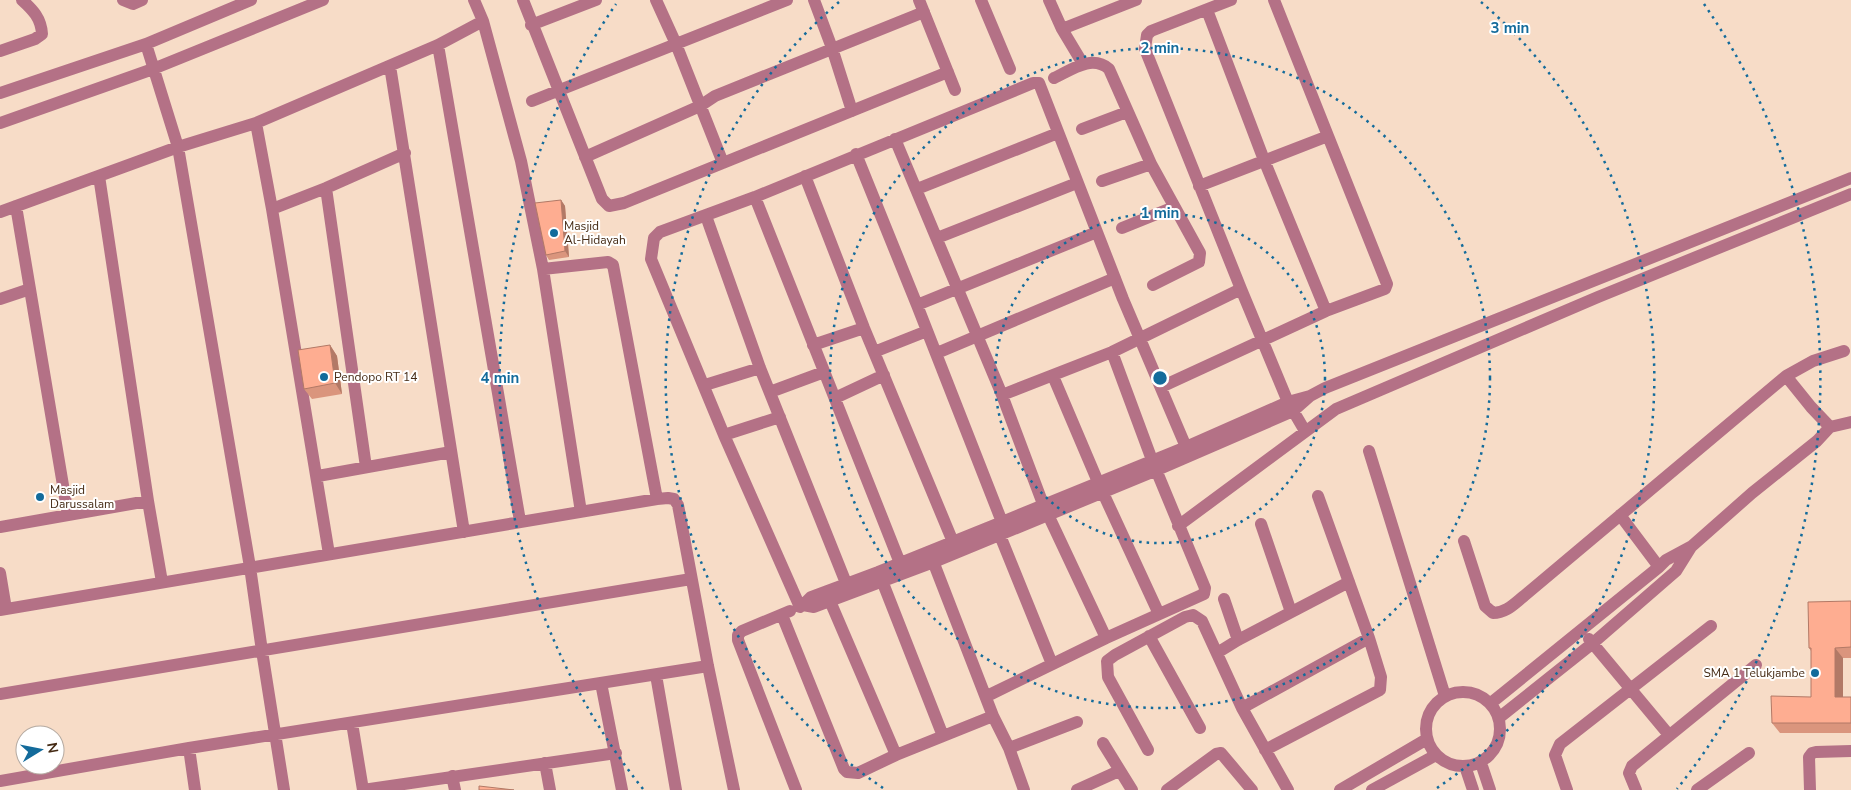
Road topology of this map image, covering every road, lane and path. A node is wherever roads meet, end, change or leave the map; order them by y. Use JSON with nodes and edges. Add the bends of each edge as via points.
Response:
{"nodes":[{"id":1,"x":22,"y":0,"type":"edge"},
{"id":2,"x":123,"y":0,"type":"edge"},
{"id":3,"x":142,"y":0,"type":"edge"},
{"id":4,"x":251,"y":0,"type":"edge"},
{"id":5,"x":323,"y":0,"type":"edge"},
{"id":6,"x":474,"y":0,"type":"edge"},
{"id":7,"x":523,"y":0,"type":"edge"},
{"id":8,"x":596,"y":0,"type":"edge"},
{"id":9,"x":656,"y":0,"type":"edge"},
{"id":10,"x":787,"y":0,"type":"edge"},
{"id":11,"x":814,"y":0,"type":"edge"},
{"id":12,"x":981,"y":0,"type":"edge"},
{"id":13,"x":1049,"y":0,"type":"edge"},
{"id":14,"x":1136,"y":0,"type":"edge"},
{"id":15,"x":1230,"y":0,"type":"edge"},
{"id":16,"x":1274,"y":0,"type":"edge"},
{"id":17,"x":922,"y":6,"type":"edge"},
{"id":18,"x":1207,"y":10,"type":"junction"},
{"id":19,"x":483,"y":21,"type":"junction"},
{"id":20,"x":531,"y":24,"type":"junction"},
{"id":21,"x":1062,"y":29,"type":"junction"},
{"id":22,"x":146,"y":44,"type":"junction"},
{"id":23,"x":676,"y":44,"type":"junction"},
{"id":24,"x":438,"y":45,"type":"junction"},
{"id":25,"x":832,"y":48,"type":"junction"},
{"id":26,"x":0,"y":51,"type":"edge"},
{"id":27,"x":1083,"y":64,"type":"junction"},
{"id":28,"x":390,"y":66,"type":"junction"},
{"id":29,"x":153,"y":69,"type":"junction"},
{"id":30,"x":1010,"y":69,"type":"dead end"},
{"id":31,"x":948,"y":72,"type":"junction"},
{"id":32,"x":1054,"y":78,"type":"dead end"},
{"id":33,"x":955,"y":90,"type":"dead end"},
{"id":34,"x":559,"y":91,"type":"junction"},
{"id":35,"x":0,"y":93,"type":"edge"},
{"id":36,"x":532,"y":101,"type":"dead end"},
{"id":37,"x":700,"y":106,"type":"junction"},
{"id":38,"x":852,"y":110,"type":"junction"},
{"id":39,"x":1127,"y":112,"type":"junction"},
{"id":40,"x":0,"y":123,"type":"edge"},
{"id":41,"x":256,"y":123,"type":"junction"},
{"id":42,"x":1082,"y":128,"type":"dead end"},
{"id":43,"x":1058,"y":132,"type":"junction"},
{"id":44,"x":1328,"y":136,"type":"junction"},
{"id":45,"x":895,"y":139,"type":"junction"},
{"id":46,"x":178,"y":147,"type":"junction"},
{"id":47,"x":405,"y":153,"type":"junction"},
{"id":48,"x":856,"y":154,"type":"junction"},
{"id":49,"x":585,"y":157,"type":"junction"},
{"id":50,"x":1264,"y":160,"type":"junction"},
{"id":51,"x":723,"y":163,"type":"junction"},
{"id":52,"x":1151,"y":164,"type":"junction"},
{"id":53,"x":99,"y":176,"type":"junction"},
{"id":54,"x":805,"y":176,"type":"junction"},
{"id":55,"x":1851,"y":178,"type":"edge"},
{"id":56,"x":1102,"y":182,"type":"dead end"},
{"id":57,"x":1077,"y":183,"type":"junction"},
{"id":58,"x":1199,"y":186,"type":"junction"},
{"id":59,"x":326,"y":188,"type":"junction"},
{"id":60,"x":917,"y":189,"type":"junction"},
{"id":61,"x":1851,"y":194,"type":"edge"},
{"id":62,"x":755,"y":197,"type":"junction"},
{"id":63,"x":16,"y":206,"type":"junction"},
{"id":64,"x":1174,"y":207,"type":"junction"},
{"id":65,"x":272,"y":209,"type":"junction"},
{"id":66,"x":0,"y":212,"type":"edge"},
{"id":67,"x":706,"y":216,"type":"junction"},
{"id":68,"x":1122,"y":228,"type":"dead end"},
{"id":69,"x":1097,"y":232,"type":"junction"},
{"id":70,"x":937,"y":238,"type":"junction"},
{"id":71,"x":544,"y":269,"type":"junction"},
{"id":72,"x":1115,"y":278,"type":"junction"},
{"id":73,"x":1592,"y":281,"type":"junction"},
{"id":74,"x":1153,"y":285,"type":"dead end"},
{"id":75,"x":30,"y":289,"type":"junction"},
{"id":76,"x":957,"y":289,"type":"junction"},
{"id":77,"x":1241,"y":289,"type":"junction"},
{"id":78,"x":1598,"y":297,"type":"junction"},
{"id":79,"x":0,"y":299,"type":"edge"},
{"id":80,"x":918,"y":305,"type":"junction"},
{"id":81,"x":1326,"y":311,"type":"junction"},
{"id":82,"x":864,"y":328,"type":"junction"},
{"id":83,"x":927,"y":331,"type":"junction"},
{"id":84,"x":977,"y":338,"type":"junction"},
{"id":85,"x":1140,"y":339,"type":"junction"},
{"id":86,"x":1262,"y":340,"type":"junction"},
{"id":87,"x":813,"y":346,"type":"junction"},
{"id":88,"x":1844,"y":351,"type":"dead end"},
{"id":89,"x":874,"y":352,"type":"junction"},
{"id":90,"x":1112,"y":352,"type":"junction"},
{"id":91,"x":937,"y":353,"type":"junction"},
{"id":92,"x":760,"y":368,"type":"junction"},
{"id":93,"x":824,"y":372,"type":"junction"},
{"id":94,"x":884,"y":375,"type":"junction"},
{"id":95,"x":1053,"y":376,"type":"junction"},
{"id":96,"x":1786,"y":376,"type":"junction"},
{"id":97,"x":705,"y":385,"type":"junction"},
{"id":98,"x":1161,"y":387,"type":"junction"},
{"id":99,"x":1325,"y":388,"type":"junction"},
{"id":100,"x":770,"y":392,"type":"junction"},
{"id":101,"x":1002,"y":395,"type":"junction"},
{"id":102,"x":835,"y":398,"type":"junction"},
{"id":103,"x":1291,"y":406,"type":"junction"},
{"id":104,"x":1336,"y":409,"type":"junction"},
{"id":105,"x":780,"y":417,"type":"junction"},
{"id":106,"x":1851,"y":422,"type":"edge"},
{"id":107,"x":1830,"y":427,"type":"junction"},
{"id":108,"x":1305,"y":430,"type":"junction"},
{"id":109,"x":724,"y":435,"type":"junction"},
{"id":110,"x":1186,"y":447,"type":"junction"},
{"id":111,"x":1369,"y":451,"type":"dead end"},
{"id":112,"x":451,"y":452,"type":"junction"},
{"id":113,"x":1155,"y":465,"type":"junction"},
{"id":114,"x":366,"y":467,"type":"junction"},
{"id":115,"x":318,"y":476,"type":"junction"},
{"id":116,"x":1100,"y":486,"type":"junction"},
{"id":117,"x":1318,"y":496,"type":"dead end"},
{"id":118,"x":657,"y":499,"type":"junction"},
{"id":119,"x":148,"y":500,"type":"junction"},
{"id":120,"x":1046,"y":509,"type":"junction"},
{"id":121,"x":581,"y":512,"type":"junction"},
{"id":122,"x":68,"y":514,"type":"junction"},
{"id":123,"x":1620,"y":515,"type":"junction"},
{"id":124,"x":520,"y":522,"type":"junction"},
{"id":125,"x":1261,"y":524,"type":"dead end"},
{"id":126,"x":1178,"y":526,"type":"junction"},
{"id":127,"x":0,"y":527,"type":"edge"},
{"id":128,"x":999,"y":527,"type":"junction"},
{"id":129,"x":464,"y":532,"type":"junction"},
{"id":130,"x":1464,"y":541,"type":"dead end"},
{"id":131,"x":953,"y":542,"type":"junction"},
{"id":132,"x":1692,"y":546,"type":"junction"},
{"id":133,"x":330,"y":554,"type":"junction"},
{"id":134,"x":932,"y":557,"type":"junction"},
{"id":135,"x":900,"y":563,"type":"junction"},
{"id":136,"x":250,"y":567,"type":"junction"},
{"id":137,"x":1660,"y":567,"type":"junction"},
{"id":138,"x":0,"y":573,"type":"edge"},
{"id":139,"x":880,"y":577,"type":"junction"},
{"id":140,"x":691,"y":579,"type":"junction"},
{"id":141,"x":162,"y":582,"type":"junction"},
{"id":142,"x":1349,"y":582,"type":"junction"},
{"id":143,"x":846,"y":583,"type":"junction"},
{"id":144,"x":828,"y":596,"type":"junction"},
{"id":145,"x":1224,"y":599,"type":"dead end"},
{"id":146,"x":801,"y":606,"type":"junction"},
{"id":147,"x":3,"y":610,"type":"edge"},
{"id":148,"x":1291,"y":612,"type":"junction"},
{"id":149,"x":1159,"y":614,"type":"junction"},
{"id":150,"x":782,"y":615,"type":"junction"},
{"id":151,"x":1711,"y":626,"type":"dead end"},
{"id":152,"x":1582,"y":631,"type":"junction"},
{"id":153,"x":1149,"y":636,"type":"junction"},
{"id":154,"x":1106,"y":638,"type":"junction"},
{"id":155,"x":1369,"y":638,"type":"junction"},
{"id":156,"x":1238,"y":640,"type":"junction"},
{"id":157,"x":1593,"y":644,"type":"junction"},
{"id":158,"x":262,"y":650,"type":"junction"},
{"id":159,"x":1217,"y":653,"type":"junction"},
{"id":160,"x":1052,"y":664,"type":"junction"},
{"id":161,"x":1756,"y":665,"type":"dead end"},
{"id":162,"x":708,"y":666,"type":"junction"},
{"id":163,"x":656,"y":675,"type":"junction"},
{"id":164,"x":601,"y":683,"type":"junction"},
{"id":165,"x":1630,"y":689,"type":"junction"},
{"id":166,"x":0,"y":694,"type":"edge"},
{"id":167,"x":987,"y":696,"type":"junction"},
{"id":168,"x":1445,"y":696,"type":"junction"},
{"id":169,"x":1491,"y":703,"type":"junction"},
{"id":170,"x":1242,"y":708,"type":"junction"},
{"id":171,"x":993,"y":716,"type":"junction"},
{"id":172,"x":1500,"y":717,"type":"junction"},
{"id":173,"x":1077,"y":722,"type":"dead end"},
{"id":174,"x":352,"y":723,"type":"junction"},
{"id":175,"x":1200,"y":728,"type":"dead end"},
{"id":176,"x":274,"y":735,"type":"junction"},
{"id":177,"x":1669,"y":735,"type":"junction"},
{"id":178,"x":943,"y":736,"type":"junction"},
{"id":179,"x":1427,"y":739,"type":"junction"},
{"id":180,"x":1103,"y":743,"type":"dead end"},
{"id":181,"x":189,"y":748,"type":"junction"},
{"id":182,"x":1009,"y":748,"type":"junction"},
{"id":183,"x":1148,"y":750,"type":"dead end"},
{"id":184,"x":1265,"y":750,"type":"junction"},
{"id":185,"x":1851,"y":751,"type":"edge"},
{"id":186,"x":616,"y":753,"type":"junction"},
{"id":187,"x":1749,"y":753,"type":"dead end"},
{"id":188,"x":896,"y":755,"type":"junction"},
{"id":189,"x":1436,"y":755,"type":"junction"},
{"id":190,"x":545,"y":763,"type":"junction"},
{"id":191,"x":1481,"y":763,"type":"junction"},
{"id":192,"x":1465,"y":766,"type":"junction"},
{"id":193,"x":1119,"y":771,"type":"junction"},
{"id":194,"x":452,"y":776,"type":"junction"},
{"id":195,"x":0,"y":781,"type":"edge"},
{"id":196,"x":195,"y":790,"type":"edge"},
{"id":197,"x":284,"y":790,"type":"edge"},
{"id":198,"x":363,"y":790,"type":"edge"},
{"id":199,"x":454,"y":790,"type":"edge"},
{"id":200,"x":550,"y":790,"type":"edge"},
{"id":201,"x":622,"y":790,"type":"edge"},
{"id":202,"x":676,"y":790,"type":"edge"},
{"id":203,"x":734,"y":790,"type":"edge"},
{"id":204,"x":796,"y":790,"type":"edge"},
{"id":205,"x":1024,"y":790,"type":"edge"},
{"id":206,"x":1077,"y":790,"type":"edge"},
{"id":207,"x":1132,"y":790,"type":"edge"},
{"id":208,"x":1166,"y":790,"type":"edge"},
{"id":209,"x":1252,"y":790,"type":"edge"},
{"id":210,"x":1288,"y":790,"type":"edge"},
{"id":211,"x":1340,"y":790,"type":"edge"},
{"id":212,"x":1372,"y":790,"type":"edge"},
{"id":213,"x":1474,"y":790,"type":"edge"},
{"id":214,"x":1490,"y":790,"type":"edge"},
{"id":215,"x":1567,"y":790,"type":"edge"},
{"id":216,"x":1636,"y":790,"type":"edge"},
{"id":217,"x":1697,"y":790,"type":"edge"},
{"id":218,"x":1810,"y":790,"type":"edge"}],
"edges":[{"from":1,"to":26,"type":"street","via":[[34,11],[41,23],[42,34]]},
{"from":2,"to":3,"type":"street","via":[[133,4]]},
{"from":4,"to":22,"type":"street"},
{"from":5,"to":29,"type":"street"},
{"from":6,"to":19,"type":"street"},
{"from":7,"to":20,"type":"street"},
{"from":8,"to":20,"type":"street"},
{"from":9,"to":23,"type":"street"},
{"from":10,"to":23,"type":"street"},
{"from":11,"to":25,"type":"street"},
{"from":12,"to":30,"type":"street"},
{"from":13,"to":21,"type":"street"},
{"from":14,"to":21,"type":"street"},
{"from":15,"to":18,"type":"street"},
{"from":16,"to":44,"type":"street"},
{"from":17,"to":25,"type":"street"},
{"from":17,"to":31,"type":"street"},
{"from":18,"to":50,"type":"street"},
{"from":18,"to":58,"type":"street","via":[[1151,31],[1147,35],[1146,49]]},
{"from":19,"to":24,"type":"street"},
{"from":19,"to":71,"type":"street","via":[[522,161]]},
{"from":20,"to":34,"type":"street"},
{"from":21,"to":27,"type":"street"},
{"from":22,"to":29,"type":"street"},
{"from":22,"to":35,"type":"street"},
{"from":23,"to":34,"type":"street"},
{"from":23,"to":37,"type":"street"},
{"from":24,"to":28,"type":"street"},
{"from":24,"to":124,"type":"street"},
{"from":25,"to":37,"type":"street","via":[[715,96]]},
{"from":25,"to":38,"type":"street"},
{"from":27,"to":32,"type":"street"},
{"from":27,"to":39,"type":"street","via":[[1095,62],[1110,69]]},
{"from":28,"to":41,"type":"street"},
{"from":28,"to":47,"type":"street"},
{"from":29,"to":40,"type":"street"},
{"from":29,"to":46,"type":"street"},
{"from":31,"to":33,"type":"street"},
{"from":31,"to":38,"type":"street"},
{"from":34,"to":36,"type":"street"},
{"from":34,"to":49,"type":"street"},
{"from":37,"to":49,"type":"street"},
{"from":37,"to":51,"type":"street"},
{"from":38,"to":51,"type":"street"},
{"from":39,"to":42,"type":"street"},
{"from":39,"to":52,"type":"street"},
{"from":41,"to":46,"type":"street"},
{"from":41,"to":65,"type":"street"},
{"from":43,"to":45,"type":"street","via":[[1041,85],[1036,83]]},
{"from":43,"to":57,"type":"street"},
{"from":43,"to":60,"type":"street"},
{"from":44,"to":50,"type":"street"},
{"from":44,"to":81,"type":"street","via":[[1387,284],[1385,289]]},
{"from":45,"to":48,"type":"street"},
{"from":45,"to":60,"type":"street"},
{"from":46,"to":53,"type":"street"},
{"from":46,"to":136,"type":"street"},
{"from":47,"to":59,"type":"street"},
{"from":47,"to":112,"type":"street"},
{"from":48,"to":54,"type":"street"},
{"from":48,"to":80,"type":"street"},
{"from":49,"to":51,"type":"street","via":[[602,199],[609,206]]},
{"from":50,"to":58,"type":"street"},
{"from":50,"to":81,"type":"street"},
{"from":52,"to":56,"type":"street"},
{"from":52,"to":64,"type":"street"},
{"from":53,"to":63,"type":"street"},
{"from":53,"to":119,"type":"street"},
{"from":54,"to":62,"type":"street"},
{"from":54,"to":82,"type":"street"},
{"from":55,"to":73,"type":"street"},
{"from":57,"to":69,"type":"street"},
{"from":57,"to":70,"type":"street"},
{"from":58,"to":77,"type":"street"},
{"from":59,"to":65,"type":"street"},
{"from":59,"to":114,"type":"street"},
{"from":60,"to":70,"type":"street"},
{"from":61,"to":78,"type":"street"},
{"from":62,"to":67,"type":"street"},
{"from":62,"to":87,"type":"street"},
{"from":63,"to":66,"type":"street"},
{"from":63,"to":75,"type":"street"},
{"from":64,"to":68,"type":"street"},
{"from":64,"to":74,"type":"street","via":[[1200,253],[1199,262]]},
{"from":65,"to":115,"type":"street"},
{"from":67,"to":92,"type":"street"},
{"from":67,"to":97,"type":"street","via":[[660,232],[654,238],[651,259]]},
{"from":69,"to":72,"type":"street"},
{"from":69,"to":76,"type":"street"},
{"from":70,"to":76,"type":"street"},
{"from":71,"to":118,"type":"street","via":[[608,262],[613,265]]},
{"from":71,"to":121,"type":"street"},
{"from":72,"to":84,"type":"street"},
{"from":72,"to":85,"type":"street"},
{"from":73,"to":78,"type":"street"},
{"from":73,"to":99,"type":"street"},
{"from":75,"to":79,"type":"street"},
{"from":75,"to":122,"type":"street"},
{"from":76,"to":80,"type":"street"},
{"from":76,"to":84,"type":"street"},
{"from":77,"to":85,"type":"street"},
{"from":77,"to":86,"type":"street"},
{"from":78,"to":104,"type":"street"},
{"from":80,"to":83,"type":"street"},
{"from":81,"to":86,"type":"street"},
{"from":82,"to":87,"type":"street"},
{"from":82,"to":89,"type":"street"},
{"from":83,"to":89,"type":"street"},
{"from":83,"to":91,"type":"street"},
{"from":84,"to":91,"type":"street"},
{"from":84,"to":101,"type":"street"},
{"from":85,"to":90,"type":"street"},
{"from":85,"to":98,"type":"street"},
{"from":86,"to":98,"type":"street"},
{"from":86,"to":103,"type":"street"},
{"from":87,"to":93,"type":"street"},
{"from":88,"to":96,"type":"street","via":[[1813,361]]},
{"from":89,"to":94,"type":"street"},
{"from":90,"to":95,"type":"street"},
{"from":90,"to":113,"type":"street"},
{"from":91,"to":128,"type":"street"},
{"from":92,"to":97,"type":"street"},
{"from":92,"to":100,"type":"street"},
{"from":93,"to":100,"type":"street"},
{"from":93,"to":102,"type":"street"},
{"from":94,"to":102,"type":"street"},
{"from":94,"to":131,"type":"street"},
{"from":95,"to":101,"type":"street"},
{"from":95,"to":116,"type":"street"},
{"from":96,"to":107,"type":"street"},
{"from":96,"to":123,"type":"street"},
{"from":97,"to":109,"type":"street"},
{"from":98,"to":110,"type":"street"},
{"from":99,"to":103,"type":"street"},
{"from":99,"to":104,"type":"street"},
{"from":100,"to":105,"type":"street"},
{"from":101,"to":120,"type":"street"},
{"from":102,"to":135,"type":"street"},
{"from":103,"to":108,"type":"street"},
{"from":103,"to":110,"type":"street"},
{"from":103,"to":113,"type":"street"},
{"from":104,"to":108,"type":"street"},
{"from":105,"to":109,"type":"street"},
{"from":105,"to":143,"type":"street"},
{"from":106,"to":107,"type":"street"},
{"from":107,"to":132,"type":"street","via":[[1817,442],[1752,492]]},
{"from":108,"to":126,"type":"street"},
{"from":109,"to":146,"type":"street"},
{"from":110,"to":113,"type":"street"},
{"from":111,"to":168,"type":"street"},
{"from":112,"to":114,"type":"street"},
{"from":112,"to":129,"type":"street"},
{"from":113,"to":116,"type":"street"},
{"from":113,"to":126,"type":"street"},
{"from":114,"to":115,"type":"street"},
{"from":115,"to":133,"type":"street"},
{"from":116,"to":120,"type":"street"},
{"from":116,"to":149,"type":"street"},
{"from":117,"to":142,"type":"street"},
{"from":118,"to":121,"type":"street"},
{"from":118,"to":140,"type":"street","via":[[674,499],[678,506]]},
{"from":119,"to":122,"type":"street"},
{"from":119,"to":141,"type":"street"},
{"from":120,"to":128,"type":"street"},
{"from":120,"to":154,"type":"street"},
{"from":121,"to":124,"type":"street"},
{"from":122,"to":127,"type":"street"},
{"from":123,"to":130,"type":"street","via":[[1500,613],[1493,613],[1485,606]]},
{"from":123,"to":137,"type":"street"},
{"from":124,"to":129,"type":"street"},
{"from":125,"to":148,"type":"street"},
{"from":126,"to":149,"type":"street","via":[[1205,591],[1201,597]]},
{"from":128,"to":131,"type":"street"},
{"from":128,"to":134,"type":"street"},
{"from":128,"to":160,"type":"street"},
{"from":129,"to":133,"type":"street"},
{"from":131,"to":134,"type":"street"},
{"from":132,"to":137,"type":"street","via":[[1666,560]]},
{"from":132,"to":157,"type":"street","via":[[1676,572]]},
{"from":133,"to":136,"type":"street"},
{"from":134,"to":135,"type":"street"},
{"from":134,"to":139,"type":"street"},
{"from":134,"to":167,"type":"street"},
{"from":135,"to":139,"type":"street"},
{"from":136,"to":141,"type":"street"},
{"from":136,"to":158,"type":"street"},
{"from":137,"to":152,"type":"street"},
{"from":138,"to":147,"type":"street"},
{"from":139,"to":143,"type":"street"},
{"from":139,"to":144,"type":"street"},
{"from":139,"to":178,"type":"street"},
{"from":140,"to":158,"type":"street"},
{"from":140,"to":162,"type":"street"},
{"from":141,"to":147,"type":"street"},
{"from":142,"to":148,"type":"street"},
{"from":142,"to":155,"type":"street"},
{"from":143,"to":144,"type":"street"},
{"from":144,"to":146,"type":"street","via":[[812,597]]},
{"from":144,"to":188,"type":"street"},
{"from":145,"to":156,"type":"street"},
{"from":146,"to":150,"type":"street"},
{"from":148,"to":156,"type":"street"},
{"from":149,"to":154,"type":"street"},
{"from":150,"to":188,"type":"street","via":[[844,769],[858,773]]},
{"from":150,"to":204,"type":"street","via":[[742,631],[738,640]]},
{"from":151,"to":165,"type":"street"},
{"from":152,"to":157,"type":"street"},
{"from":152,"to":169,"type":"street"},
{"from":153,"to":159,"type":"street","via":[[1193,615],[1202,621]]},
{"from":153,"to":175,"type":"street"},
{"from":153,"to":183,"type":"street","via":[[1115,655],[1107,661],[1106,668]]},
{"from":154,"to":160,"type":"street"},
{"from":155,"to":170,"type":"street"},
{"from":155,"to":184,"type":"street","via":[[1381,677],[1380,690]]},
{"from":156,"to":159,"type":"street"},
{"from":157,"to":165,"type":"street"},
{"from":157,"to":172,"type":"street"},
{"from":158,"to":166,"type":"street"},
{"from":158,"to":176,"type":"street"},
{"from":159,"to":170,"type":"street"},
{"from":160,"to":167,"type":"street"},
{"from":161,"to":177,"type":"street"},
{"from":162,"to":163,"type":"street"},
{"from":162,"to":203,"type":"street"},
{"from":163,"to":164,"type":"street"},
{"from":163,"to":202,"type":"street"},
{"from":164,"to":174,"type":"street"},
{"from":164,"to":186,"type":"street"},
{"from":165,"to":177,"type":"street"},
{"from":165,"to":215,"type":"street","via":[[1556,749],[1556,762]]},
{"from":167,"to":171,"type":"street"},
{"from":168,"to":169,"type":"street","via":[[1461,691],[1477,694]]},
{"from":168,"to":179,"type":"street","via":[[1428,714]]},
{"from":169,"to":172,"type":"street"},
{"from":170,"to":184,"type":"street"},
{"from":171,"to":178,"type":"street"},
{"from":171,"to":182,"type":"street"},
{"from":172,"to":191,"type":"street","via":[[1501,734],[1496,750]]},
{"from":173,"to":182,"type":"street"},
{"from":174,"to":176,"type":"street"},
{"from":174,"to":198,"type":"street"},
{"from":176,"to":181,"type":"street"},
{"from":176,"to":197,"type":"street"},
{"from":177,"to":216,"type":"street","via":[[1630,769]]},
{"from":178,"to":188,"type":"street"},
{"from":179,"to":189,"type":"street"},
{"from":179,"to":211,"type":"street"},
{"from":180,"to":193,"type":"street"},
{"from":181,"to":195,"type":"street"},
{"from":181,"to":196,"type":"street"},
{"from":182,"to":205,"type":"street"},
{"from":184,"to":210,"type":"street"},
{"from":185,"to":218,"type":"street","via":[[1812,754],[1809,758]]},
{"from":186,"to":190,"type":"street"},
{"from":186,"to":201,"type":"street"},
{"from":187,"to":217,"type":"street"},
{"from":189,"to":192,"type":"street","via":[[1451,765]]},
{"from":189,"to":212,"type":"street"},
{"from":190,"to":194,"type":"street"},
{"from":190,"to":200,"type":"street"},
{"from":191,"to":192,"type":"street"},
{"from":191,"to":214,"type":"street"},
{"from":192,"to":213,"type":"street"},
{"from":193,"to":206,"type":"street"},
{"from":193,"to":207,"type":"street"},
{"from":194,"to":198,"type":"street"},
{"from":194,"to":199,"type":"street"},
{"from":208,"to":209,"type":"street","via":[[1221,753]]}]}
